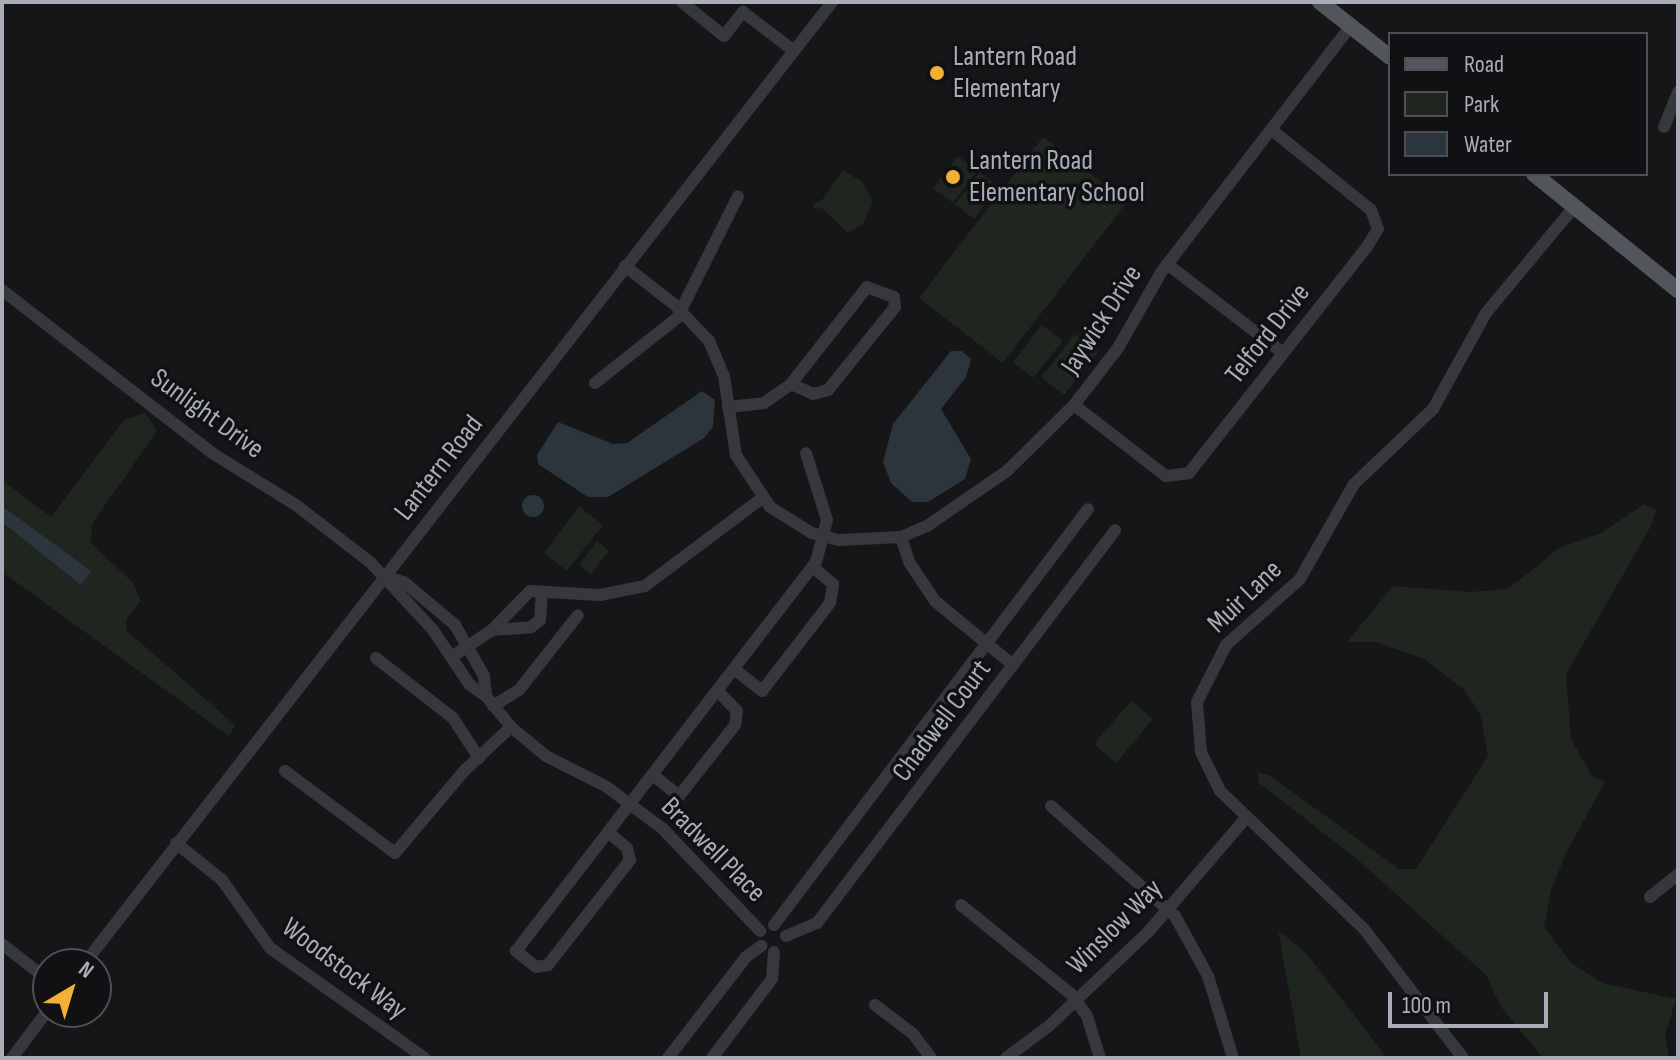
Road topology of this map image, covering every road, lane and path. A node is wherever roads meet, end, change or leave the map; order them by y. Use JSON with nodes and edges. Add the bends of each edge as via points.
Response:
{"nodes":[{"id":1,"x":682,"y":2,"type":"edge"},
{"id":2,"x":832,"y":2,"type":"edge"},
{"id":3,"x":1320,"y":2,"type":"edge"},
{"id":4,"x":1351,"y":26,"type":"junction"},
{"id":5,"x":794,"y":51,"type":"junction"},
{"id":6,"x":1388,"y":55,"type":"edge"},
{"id":7,"x":1678,"y":92,"type":"edge"},
{"id":8,"x":1664,"y":127,"type":"dead end"},
{"id":9,"x":1272,"y":130,"type":"junction"},
{"id":10,"x":1536,"y":176,"type":"edge"},
{"id":11,"x":738,"y":196,"type":"dead end"},
{"id":12,"x":1574,"y":207,"type":"junction"},
{"id":13,"x":1167,"y":264,"type":"junction"},
{"id":14,"x":625,"y":266,"type":"junction"},
{"id":15,"x":2,"y":290,"type":"edge"},
{"id":16,"x":1678,"y":290,"type":"edge"},
{"id":17,"x":681,"y":310,"type":"junction"},
{"id":18,"x":1283,"y":353,"type":"junction"},
{"id":19,"x":595,"y":383,"type":"dead end"},
{"id":20,"x":791,"y":384,"type":"junction"},
{"id":21,"x":1074,"y":405,"type":"junction"},
{"id":22,"x":728,"y":407,"type":"junction"},
{"id":23,"x":806,"y":453,"type":"dead end"},
{"id":24,"x":762,"y":498,"type":"junction"},
{"id":25,"x":1088,"y":509,"type":"dead end"},
{"id":26,"x":1115,"y":530,"type":"dead end"},
{"id":27,"x":825,"y":537,"type":"junction"},
{"id":28,"x":901,"y":537,"type":"junction"},
{"id":29,"x":813,"y":567,"type":"junction"},
{"id":30,"x":385,"y":576,"type":"junction"},
{"id":31,"x":542,"y":592,"type":"junction"},
{"id":32,"x":578,"y":615,"type":"dead end"},
{"id":33,"x":492,"y":630,"type":"junction"},
{"id":34,"x":984,"y":644,"type":"junction"},
{"id":35,"x":468,"y":646,"type":"junction"},
{"id":36,"x":453,"y":656,"type":"junction"},
{"id":37,"x":376,"y":658,"type":"dead end"},
{"id":38,"x":1013,"y":665,"type":"junction"},
{"id":39,"x":734,"y":669,"type":"junction"},
{"id":40,"x":718,"y":691,"type":"junction"},
{"id":41,"x":490,"y":701,"type":"junction"},
{"id":42,"x":511,"y":727,"type":"junction"},
{"id":43,"x":479,"y":758,"type":"junction"},
{"id":44,"x":285,"y":771,"type":"dead end"},
{"id":45,"x":653,"y":775,"type":"junction"},
{"id":46,"x":882,"y":784,"type":"joint"},
{"id":47,"x":630,"y":804,"type":"junction"},
{"id":48,"x":1051,"y":806,"type":"dead end"},
{"id":49,"x":1246,"y":818,"type":"junction"},
{"id":50,"x":608,"y":832,"type":"junction"},
{"id":51,"x":176,"y":843,"type":"junction"},
{"id":52,"x":1678,"y":874,"type":"edge"},
{"id":53,"x":1650,"y":897,"type":"dead end"},
{"id":54,"x":961,"y":905,"type":"dead end"},
{"id":55,"x":1169,"y":910,"type":"junction"},
{"id":56,"x":774,"y":925,"type":"junction"},
{"id":57,"x":760,"y":931,"type":"junction"},
{"id":58,"x":786,"y":936,"type":"junction"},
{"id":59,"x":2,"y":944,"type":"edge"},
{"id":60,"x":761,"y":946,"type":"junction"},
{"id":61,"x":96,"y":948,"type":"edge"},
{"id":62,"x":774,"y":952,"type":"junction"},
{"id":63,"x":32,"y":967,"type":"edge"},
{"id":64,"x":1077,"y":1000,"type":"junction"},
{"id":65,"x":875,"y":1005,"type":"dead end"},
{"id":66,"x":34,"y":1028,"type":"edge"},
{"id":67,"x":12,"y":1058,"type":"edge"},
{"id":68,"x":425,"y":1058,"type":"edge"},
{"id":69,"x":668,"y":1058,"type":"edge"},
{"id":70,"x":712,"y":1058,"type":"edge"},
{"id":71,"x":931,"y":1058,"type":"edge"},
{"id":72,"x":1006,"y":1058,"type":"edge"},
{"id":73,"x":1100,"y":1058,"type":"edge"},
{"id":74,"x":1233,"y":1058,"type":"edge"},
{"id":75,"x":1463,"y":1058,"type":"edge"}],
"edges":[{"from":1,"to":5,"type":"street","via":[[724,36],[743,12]]},
{"from":2,"to":5,"type":"street","name":"Lantern Road"},
{"from":3,"to":4,"type":"main road"},
{"from":4,"to":6,"type":"main road"},
{"from":4,"to":9,"type":"street","name":"Jaywick Drive"},
{"from":5,"to":14,"type":"street","name":"Lantern Road"},
{"from":7,"to":8,"type":"street"},
{"from":9,"to":13,"type":"street","name":"Jaywick Drive"},
{"from":9,"to":18,"type":"street","name":"Telford Drive","via":[[1367,205],[1378,229]]},
{"from":10,"to":12,"type":"main road"},
{"from":11,"to":17,"type":"street"},
{"from":12,"to":16,"type":"main road"},
{"from":12,"to":49,"type":"street","name":"Muir Lane","via":[[1486,313],[1433,409],[1354,484],[1300,579],[1226,645],[1209,672],[1197,702],[1201,752],[1216,786]]},
{"from":13,"to":18,"type":"street"},
{"from":13,"to":21,"type":"street","name":"Jaywick Drive","via":[[1118,348]]},
{"from":14,"to":17,"type":"street","name":"Jaywick Drive"},
{"from":14,"to":30,"type":"street","name":"Lantern Road"},
{"from":15,"to":30,"type":"street","name":"Sunlight Drive","via":[[212,453],[296,505]]},
{"from":17,"to":19,"type":"street","via":[[661,335]]},
{"from":17,"to":22,"type":"street","name":"Jaywick Drive","via":[[718,357]]},
{"from":18,"to":21,"type":"street","name":"Telford Drive","via":[[1193,469],[1176,477],[1166,476]]},
{"from":20,"to":20,"type":"street","via":[[867,287],[894,297],[895,307],[828,390],[813,394]]},
{"from":20,"to":22,"type":"street","via":[[764,403]]},
{"from":21,"to":28,"type":"street","name":"Jaywick Drive","via":[[1007,471],[927,526]]},
{"from":22,"to":24,"type":"street","name":"Jaywick Drive","via":[[736,455]]},
{"from":23,"to":27,"type":"street","via":[[827,520]]},
{"from":24,"to":27,"type":"street","name":"Jaywick Drive","via":[[786,520]]},
{"from":24,"to":31,"type":"street","via":[[645,586],[600,595]]},
{"from":25,"to":34,"type":"street","name":"Chadwell Court"},
{"from":26,"to":38,"type":"street","name":"Chadwell Court"},
{"from":27,"to":28,"type":"street","name":"Jaywick Drive","via":[[862,543]]},
{"from":27,"to":29,"type":"street"},
{"from":28,"to":34,"type":"street","name":"Chadwell Court","via":[[909,562],[935,601]]},
{"from":29,"to":39,"type":"street"},
{"from":29,"to":39,"type":"street","via":[[835,590],[821,615],[762,691]]},
{"from":30,"to":35,"type":"street","name":"Bradwell Place","via":[[404,582],[436,607]]},
{"from":30,"to":36,"type":"street","name":"Bradwell Place","via":[[395,594]]},
{"from":30,"to":51,"type":"street","name":"Lantern Road"},
{"from":31,"to":33,"type":"street","via":[[523,594]]},
{"from":31,"to":33,"type":"street","via":[[540,620],[531,627]]},
{"from":32,"to":41,"type":"street","via":[[519,690]]},
{"from":33,"to":35,"type":"street"},
{"from":34,"to":38,"type":"street","name":"Chadwell Court"},
{"from":34,"to":46,"type":"street","name":"Chadwell Court"},
{"from":35,"to":36,"type":"street"},
{"from":35,"to":41,"type":"street","name":"Bradwell Place"},
{"from":36,"to":41,"type":"street","name":"Bradwell Place","via":[[470,685]]},
{"from":37,"to":43,"type":"street","via":[[453,718]]},
{"from":38,"to":58,"type":"street","name":"Chadwell Court","via":[[817,923]]},
{"from":39,"to":40,"type":"street"},
{"from":40,"to":45,"type":"street","name":"Bradwell Place"},
{"from":40,"to":45,"type":"street","name":"Bradwell Place","via":[[738,716],[725,737],[679,796]]},
{"from":41,"to":42,"type":"street","name":"Bradwell Place"},
{"from":42,"to":43,"type":"street"},
{"from":42,"to":47,"type":"street","name":"Bradwell Place","via":[[546,756]]},
{"from":43,"to":44,"type":"street","via":[[395,853]]},
{"from":45,"to":47,"type":"street","name":"Bradwell Place"},
{"from":46,"to":56,"type":"street","name":"Bradwell Place"},
{"from":47,"to":50,"type":"street","name":"Bradwell Place"},
{"from":47,"to":57,"type":"street","name":"Bradwell Place","via":[[663,829]]},
{"from":48,"to":55,"type":"street"},
{"from":49,"to":55,"type":"street","name":"Winslow Way"},
{"from":49,"to":75,"type":"street","name":"Muir Lane","via":[[1364,929]]},
{"from":50,"to":50,"type":"street","name":"Bradwell Place","via":[[516,951],[536,967],[548,965],[630,860],[627,848]]},
{"from":51,"to":61,"type":"street","name":"Lantern Road"},
{"from":51,"to":68,"type":"street","name":"Woodstock Way","via":[[222,880],[270,948]]},
{"from":52,"to":53,"type":"street"},
{"from":54,"to":64,"type":"street"},
{"from":55,"to":64,"type":"street","name":"Winslow Way"},
{"from":55,"to":74,"type":"street","via":[[1208,976]]},
{"from":56,"to":57,"type":"street"},
{"from":56,"to":58,"type":"street"},
{"from":57,"to":60,"type":"street"},
{"from":58,"to":62,"type":"street","via":[[785,945]]},
{"from":59,"to":63,"type":"street"},
{"from":60,"to":62,"type":"street"},
{"from":60,"to":69,"type":"street","name":"Bradwell Place","via":[[746,957]]},
{"from":62,"to":70,"type":"street","via":[[772,979]]},
{"from":64,"to":72,"type":"street","name":"Winslow Way"},
{"from":64,"to":73,"type":"street"},
{"from":65,"to":71,"type":"street","via":[[913,1034]]},
{"from":66,"to":67,"type":"street"}]}
